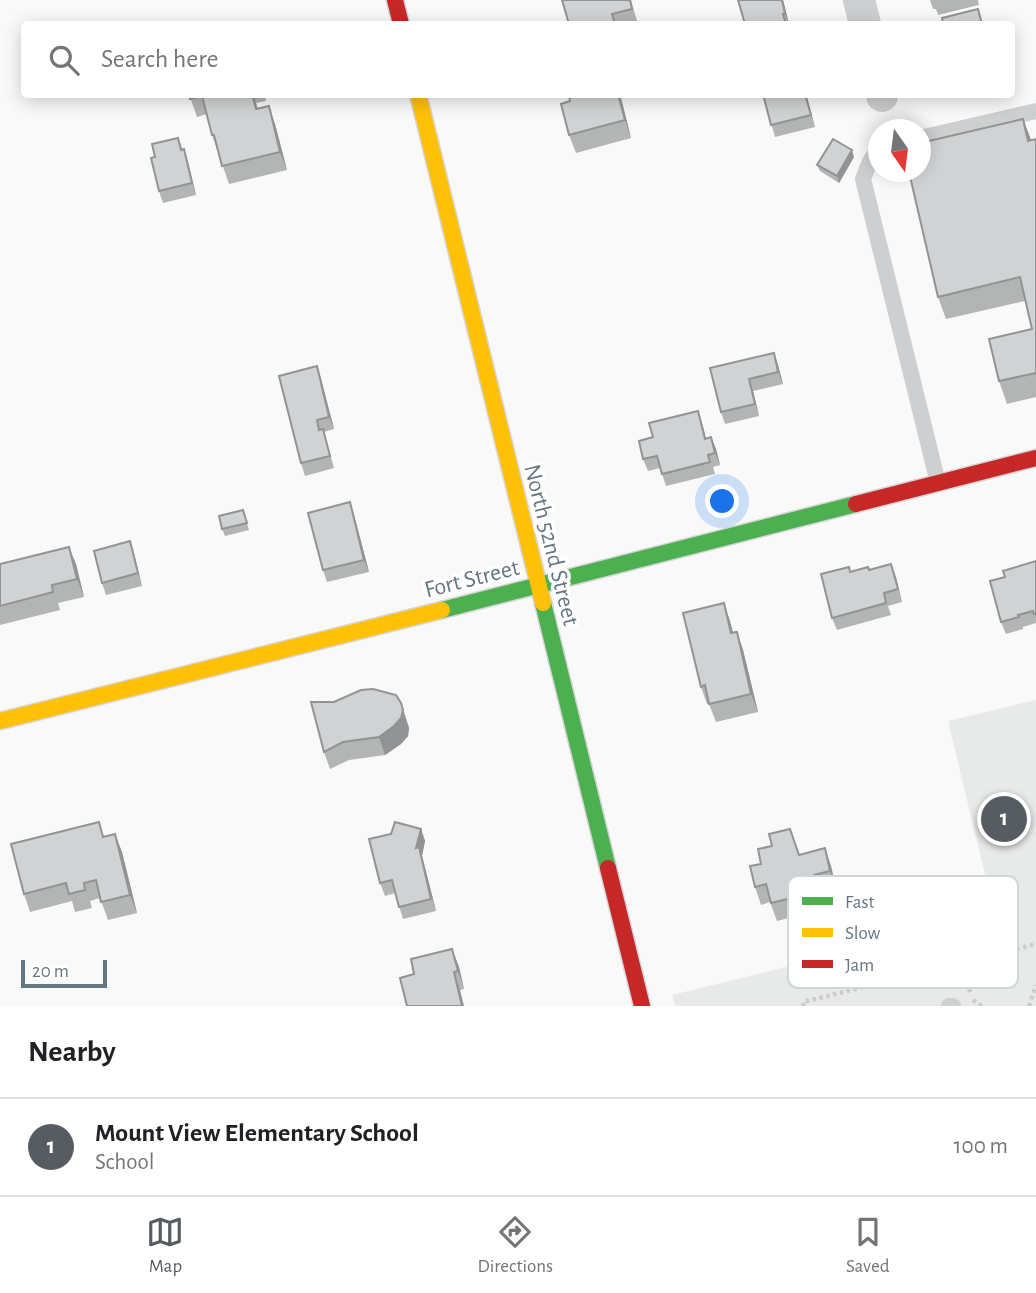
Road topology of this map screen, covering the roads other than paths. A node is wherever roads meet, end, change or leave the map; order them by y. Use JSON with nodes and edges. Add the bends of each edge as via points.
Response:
{"nodes":[{"id":1,"x":395,"y":0,"type":"edge"},
{"id":2,"x":859,"y":0,"type":"edge"},
{"id":3,"x":400,"y":21,"type":"edge"},
{"id":4,"x":864,"y":21,"type":"edge"},
{"id":5,"x":419,"y":98,"type":"edge"},
{"id":6,"x":1036,"y":111,"type":"edge"},
{"id":7,"x":931,"y":135,"type":"edge"},
{"id":8,"x":868,"y":165,"type":"edge"},
{"id":9,"x":1036,"y":458,"type":"edge"},
{"id":10,"x":938,"y":483,"type":"junction"},
{"id":11,"x":538,"y":586,"type":"junction"},
{"id":12,"x":0,"y":722,"type":"edge"},
{"id":13,"x":642,"y":1006,"type":"edge"}],
"edges":[{"from":1,"to":3,"type":"street"},
{"from":2,"to":4,"type":"street"},
{"from":5,"to":11,"type":"street","name":"North 52nd Street"},
{"from":6,"to":7,"type":"lane"},
{"from":8,"to":10,"type":"lane","via":[[863,178]]},
{"from":9,"to":10,"type":"street","name":"Fort Street"},
{"from":10,"to":11,"type":"street","name":"Fort Street"},
{"from":11,"to":12,"type":"street","name":"Fort Street"},
{"from":11,"to":13,"type":"street","name":"North 52nd Street"}]}
